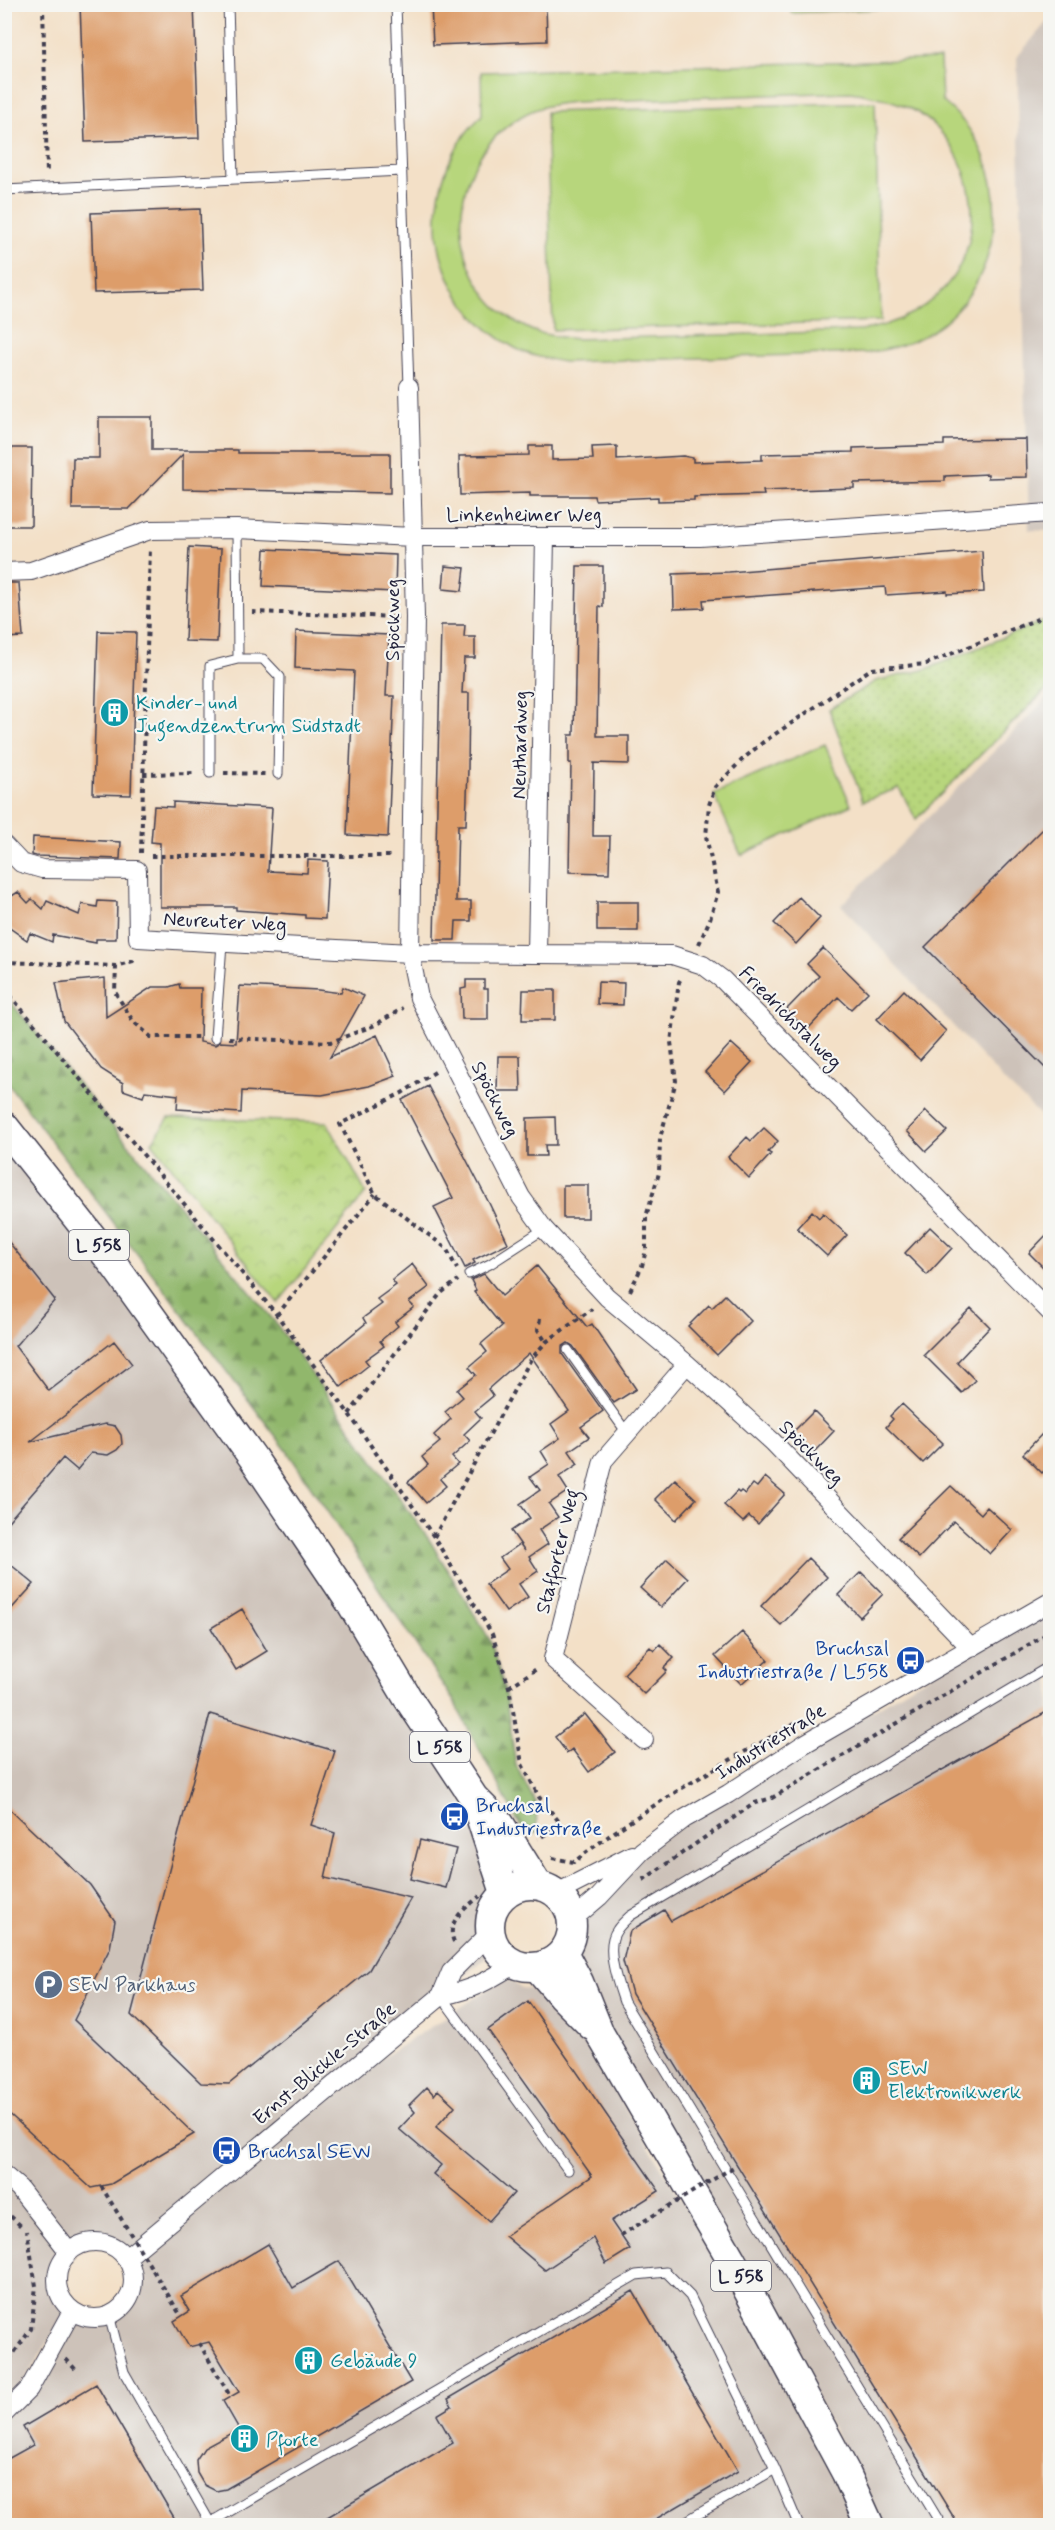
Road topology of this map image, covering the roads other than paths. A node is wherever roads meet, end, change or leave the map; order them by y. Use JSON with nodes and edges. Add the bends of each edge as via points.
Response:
{"nodes":[{"id":1,"x":228,"y":4,"type":"edge"},
{"id":2,"x":396,"y":4,"type":"edge"},
{"id":3,"x":402,"y":171,"type":"junction"},
{"id":4,"x":233,"y":179,"type":"junction"},
{"id":5,"x":4,"y":190,"type":"edge"},
{"id":6,"x":409,"y":387,"type":"joint"},
{"id":7,"x":1050,"y":513,"type":"edge"},
{"id":8,"x":237,"y":529,"type":"junction"},
{"id":9,"x":414,"y":537,"type":"junction"},
{"id":10,"x":545,"y":537,"type":"junction"},
{"id":11,"x":4,"y":572,"type":"edge"},
{"id":12,"x":238,"y":659,"type":"junction"},
{"id":13,"x":210,"y":772,"type":"dead end"},
{"id":14,"x":278,"y":774,"type":"dead end"},
{"id":15,"x":4,"y":845,"type":"edge"},
{"id":16,"x":222,"y":944,"type":"junction"},
{"id":17,"x":410,"y":953,"type":"junction"},
{"id":18,"x":537,"y":954,"type":"junction"},
{"id":19,"x":215,"y":1038,"type":"road end"},
{"id":20,"x":4,"y":1126,"type":"edge"},
{"id":21,"x":544,"y":1229,"type":"junction"},
{"id":22,"x":469,"y":1274,"type":"dead end"},
{"id":23,"x":1050,"y":1312,"type":"edge"},
{"id":24,"x":568,"y":1350,"type":"dead end"},
{"id":25,"x":687,"y":1364,"type":"junction"},
{"id":26,"x":627,"y":1433,"type":"junction"},
{"id":27,"x":1050,"y":1602,"type":"edge"},
{"id":28,"x":971,"y":1648,"type":"junction"},
{"id":29,"x":1050,"y":1666,"type":"edge"},
{"id":30,"x":644,"y":1740,"type":"dead end"},
{"id":31,"x":474,"y":1798,"type":"junction"},
{"id":32,"x":642,"y":1851,"type":"junction"},
{"id":33,"x":547,"y":1889,"type":"junction"},
{"id":34,"x":504,"y":1893,"type":"junction"},
{"id":35,"x":572,"y":1920,"type":"junction"},
{"id":36,"x":490,"y":1933,"type":"junction"},
{"id":37,"x":563,"y":1952,"type":"junction"},
{"id":38,"x":526,"y":1965,"type":"junction"},
{"id":39,"x":441,"y":1996,"type":"junction"},
{"id":40,"x":600,"y":2034,"type":"junction"},
{"id":41,"x":568,"y":2170,"type":"dead end"},
{"id":42,"x":4,"y":2175,"type":"edge"},
{"id":43,"x":69,"y":2252,"type":"junction"},
{"id":44,"x":126,"y":2258,"type":"junction"},
{"id":45,"x":72,"y":2311,"type":"junction"},
{"id":46,"x":109,"y":2315,"type":"junction"},
{"id":47,"x":4,"y":2414,"type":"edge"},
{"id":48,"x":775,"y":2469,"type":"junction"},
{"id":49,"x":212,"y":2524,"type":"edge"},
{"id":50,"x":678,"y":2526,"type":"edge"},
{"id":51,"x":799,"y":2526,"type":"edge"},
{"id":52,"x":870,"y":2526,"type":"edge"},
{"id":53,"x":942,"y":2526,"type":"edge"}],
"edges":[{"from":1,"to":4,"type":"lane"},
{"from":2,"to":3,"type":"lane"},
{"from":3,"to":4,"type":"lane"},
{"from":3,"to":6,"type":"lane"},
{"from":4,"to":5,"type":"lane"},
{"from":6,"to":9,"type":"street","name":"Spöckweg"},
{"from":7,"to":10,"type":"street","name":"Linkenheimer Weg","via":[[700,537]]},
{"from":8,"to":9,"type":"street","name":"Linkenheimer Weg"},
{"from":8,"to":11,"type":"street","name":"Linkenheimer Weg","via":[[150,530],[32,571]]},
{"from":8,"to":12,"type":"lane"},
{"from":9,"to":10,"type":"street","name":"Linkenheimer Weg"},
{"from":9,"to":17,"type":"street","name":"Spöckweg"},
{"from":10,"to":18,"type":"street","name":"Neuthardweg"},
{"from":12,"to":13,"type":"lane","via":[[210,666]]},
{"from":12,"to":14,"type":"lane","via":[[263,659],[280,677]]},
{"from":15,"to":16,"type":"street","name":"Neureuter Weg","via":[[21,863],[42,868],[137,870],[138,938]]},
{"from":16,"to":17,"type":"street","name":"Neureuter Weg"},
{"from":16,"to":19,"type":"lane"},
{"from":17,"to":18,"type":"street","name":"Friedrichstalweg"},
{"from":17,"to":21,"type":"street","name":"Spöckweg","via":[[419,998],[521,1197]]},
{"from":18,"to":23,"type":"street","name":"Friedrichstalweg","via":[[672,955],[703,965],[723,980]]},
{"from":20,"to":31,"type":"main road","number":"L 558","via":[[115,1266],[253,1458]]},
{"from":21,"to":22,"type":"lane"},
{"from":21,"to":25,"type":"street","name":"Spöckweg","via":[[613,1302]]},
{"from":24,"to":26,"type":"lane"},
{"from":25,"to":26,"type":"street","name":"Stafforter Weg"},
{"from":25,"to":28,"type":"street","name":"Spöckweg","via":[[773,1442]]},
{"from":26,"to":30,"type":"street","name":"Stafforter Weg","via":[[603,1461],[553,1659]]},
{"from":27,"to":28,"type":"street","name":"Industriestraße"},
{"from":28,"to":32,"type":"street","name":"Industriestraße","via":[[804,1744],[684,1819]]},
{"from":29,"to":53,"type":"lane","via":[[630,1916],[615,1932],[612,1947],[624,2002]]},
{"from":31,"to":33,"type":"main road","number":"L 558","via":[[500,1824]]},
{"from":31,"to":34,"type":"main road","number":"L 558"},
{"from":32,"to":33,"type":"street","name":"Industriestraße"},
{"from":32,"to":35,"type":"street","name":"Industriestraße"},
{"from":33,"to":34,"type":"main road","via":[[525,1884]]},
{"from":33,"to":35,"type":"main road","number":"L 558","via":[[569,1910]]},
{"from":34,"to":36,"type":"main road","via":[[494,1906]]},
{"from":35,"to":37,"type":"main road","via":[[569,1942]]},
{"from":36,"to":38,"type":"main road","number":"L 558","via":[[503,1957]]},
{"from":36,"to":39,"type":"street","name":"Ernst-Blickle-Straße","via":[[451,1972]]},
{"from":37,"to":38,"type":"main road","via":[[547,1964]]},
{"from":37,"to":40,"type":"main road","number":"L 558"},
{"from":38,"to":39,"type":"street","name":"Ernst-Blickle-Straße","via":[[465,1992]]},
{"from":38,"to":40,"type":"main road","number":"L 558"},
{"from":39,"to":41,"type":"lane"},
{"from":39,"to":44,"type":"street","name":"Ernst-Blickle-Straße"},
{"from":40,"to":52,"type":"main road","number":"L 558","via":[[737,2269]]},
{"from":42,"to":43,"type":"street","via":[[19,2188]]},
{"from":43,"to":44,"type":"street","via":[[84,2243],[101,2242]]},
{"from":43,"to":45,"type":"street","via":[[56,2280],[62,2299]]},
{"from":44,"to":46,"type":"street","via":[[132,2286],[128,2299]]},
{"from":45,"to":46,"type":"street","via":[[91,2318]]},
{"from":45,"to":47,"type":"street","via":[[29,2389]]},
{"from":46,"to":49,"type":"lane","via":[[124,2372]]},
{"from":48,"to":49,"type":"lane","via":[[690,2296],[666,2272],[636,2275]]},
{"from":48,"to":50,"type":"lane"},
{"from":48,"to":51,"type":"lane"}]}
